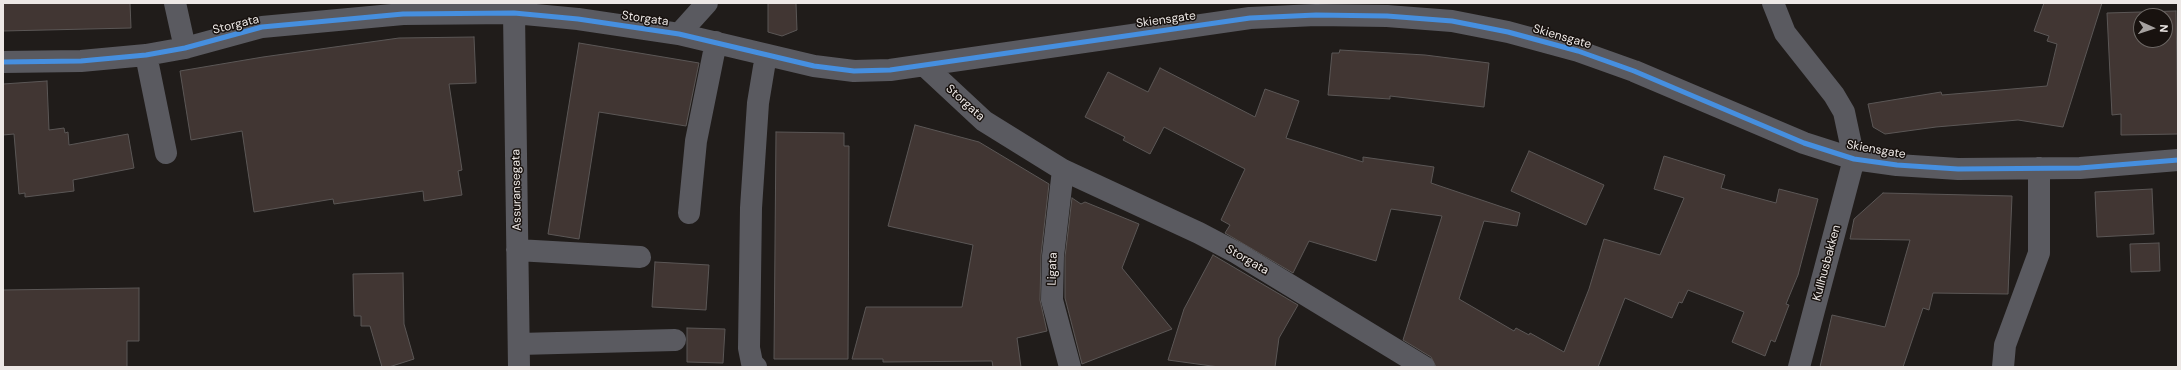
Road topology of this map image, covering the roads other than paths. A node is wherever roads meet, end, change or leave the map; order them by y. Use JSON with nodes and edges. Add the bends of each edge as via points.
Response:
{"nodes":[{"id":1,"x":175,"y":3,"type":"edge"},
{"id":2,"x":707,"y":3,"type":"edge"},
{"id":3,"x":1773,"y":3,"type":"edge"},
{"id":4,"x":401,"y":9,"type":"edge"},
{"id":5,"x":514,"y":12,"type":"junction"},
{"id":6,"x":679,"y":34,"type":"junction"},
{"id":7,"x":716,"y":42,"type":"junction"},
{"id":8,"x":185,"y":48,"type":"junction"},
{"id":9,"x":146,"y":55,"type":"junction"},
{"id":10,"x":766,"y":55,"type":"junction"},
{"id":11,"x":3,"y":62,"type":"edge"},
{"id":12,"x":926,"y":66,"type":"junction"},
{"id":13,"x":166,"y":153,"type":"dead end"},
{"id":14,"x":1854,"y":159,"type":"junction"},
{"id":15,"x":2178,"y":160,"type":"edge"},
{"id":16,"x":2039,"y":168,"type":"junction"},
{"id":17,"x":1063,"y":170,"type":"junction"},
{"id":18,"x":689,"y":214,"type":"dead end"},
{"id":19,"x":518,"y":250,"type":"junction"},
{"id":20,"x":640,"y":257,"type":"dead end"},
{"id":21,"x":675,"y":340,"type":"dead end"},
{"id":22,"x":519,"y":344,"type":"junction"},
{"id":23,"x":519,"y":367,"type":"edge"},
{"id":24,"x":756,"y":367,"type":"edge"},
{"id":25,"x":1070,"y":367,"type":"edge"},
{"id":26,"x":1424,"y":367,"type":"edge"},
{"id":27,"x":1800,"y":367,"type":"edge"},
{"id":28,"x":2003,"y":367,"type":"edge"}],
"edges":[{"from":1,"to":8,"type":"street"},
{"from":2,"to":6,"type":"street"},
{"from":3,"to":14,"type":"street","via":[[1785,33],[1834,95],[1844,112]]},
{"from":4,"to":5,"type":"street","name":"Storgata"},
{"from":4,"to":8,"type":"street","name":"Storgata","via":[[262,28]]},
{"from":5,"to":6,"type":"street","name":"Storgata"},
{"from":5,"to":19,"type":"street","name":"Assuransegata"},
{"from":6,"to":7,"type":"street","name":"Storgata"},
{"from":7,"to":10,"type":"street","name":"Storgata"},
{"from":7,"to":18,"type":"street","via":[[696,141]]},
{"from":8,"to":9,"type":"street","name":"Storgata"},
{"from":9,"to":11,"type":"street","name":"Storgata","via":[[81,61]]},
{"from":9,"to":13,"type":"street"},
{"from":10,"to":12,"type":"street","name":"Storgata","via":[[814,66],[854,71]]},
{"from":10,"to":24,"type":"street","via":[[758,103],[750,208],[749,348],[752,363]]},
{"from":12,"to":14,"type":"street","name":"Skiensgate","via":[[1250,18],[1316,15],[1387,16],[1452,22],[1508,32],[1578,51],[1634,71],[1804,143]]},
{"from":12,"to":17,"type":"street","name":"Storgata","via":[[984,121]]},
{"from":14,"to":16,"type":"street","name":"Skiensgate","via":[[1958,169]]},
{"from":14,"to":27,"type":"street","name":"Kullhusbakken"},
{"from":15,"to":16,"type":"street","name":"Skiensgate","via":[[2080,168]]},
{"from":16,"to":28,"type":"street","via":[[2039,253],[2006,345]]},
{"from":17,"to":25,"type":"street","name":"Ligata","via":[[1053,256],[1052,300]]},
{"from":17,"to":26,"type":"street","name":"Storgata","via":[[1237,253]]},
{"from":19,"to":20,"type":"street"},
{"from":19,"to":22,"type":"street","name":"Assuransegata"},
{"from":21,"to":22,"type":"street"},
{"from":22,"to":23,"type":"street","name":"Assuransegata"}]}
